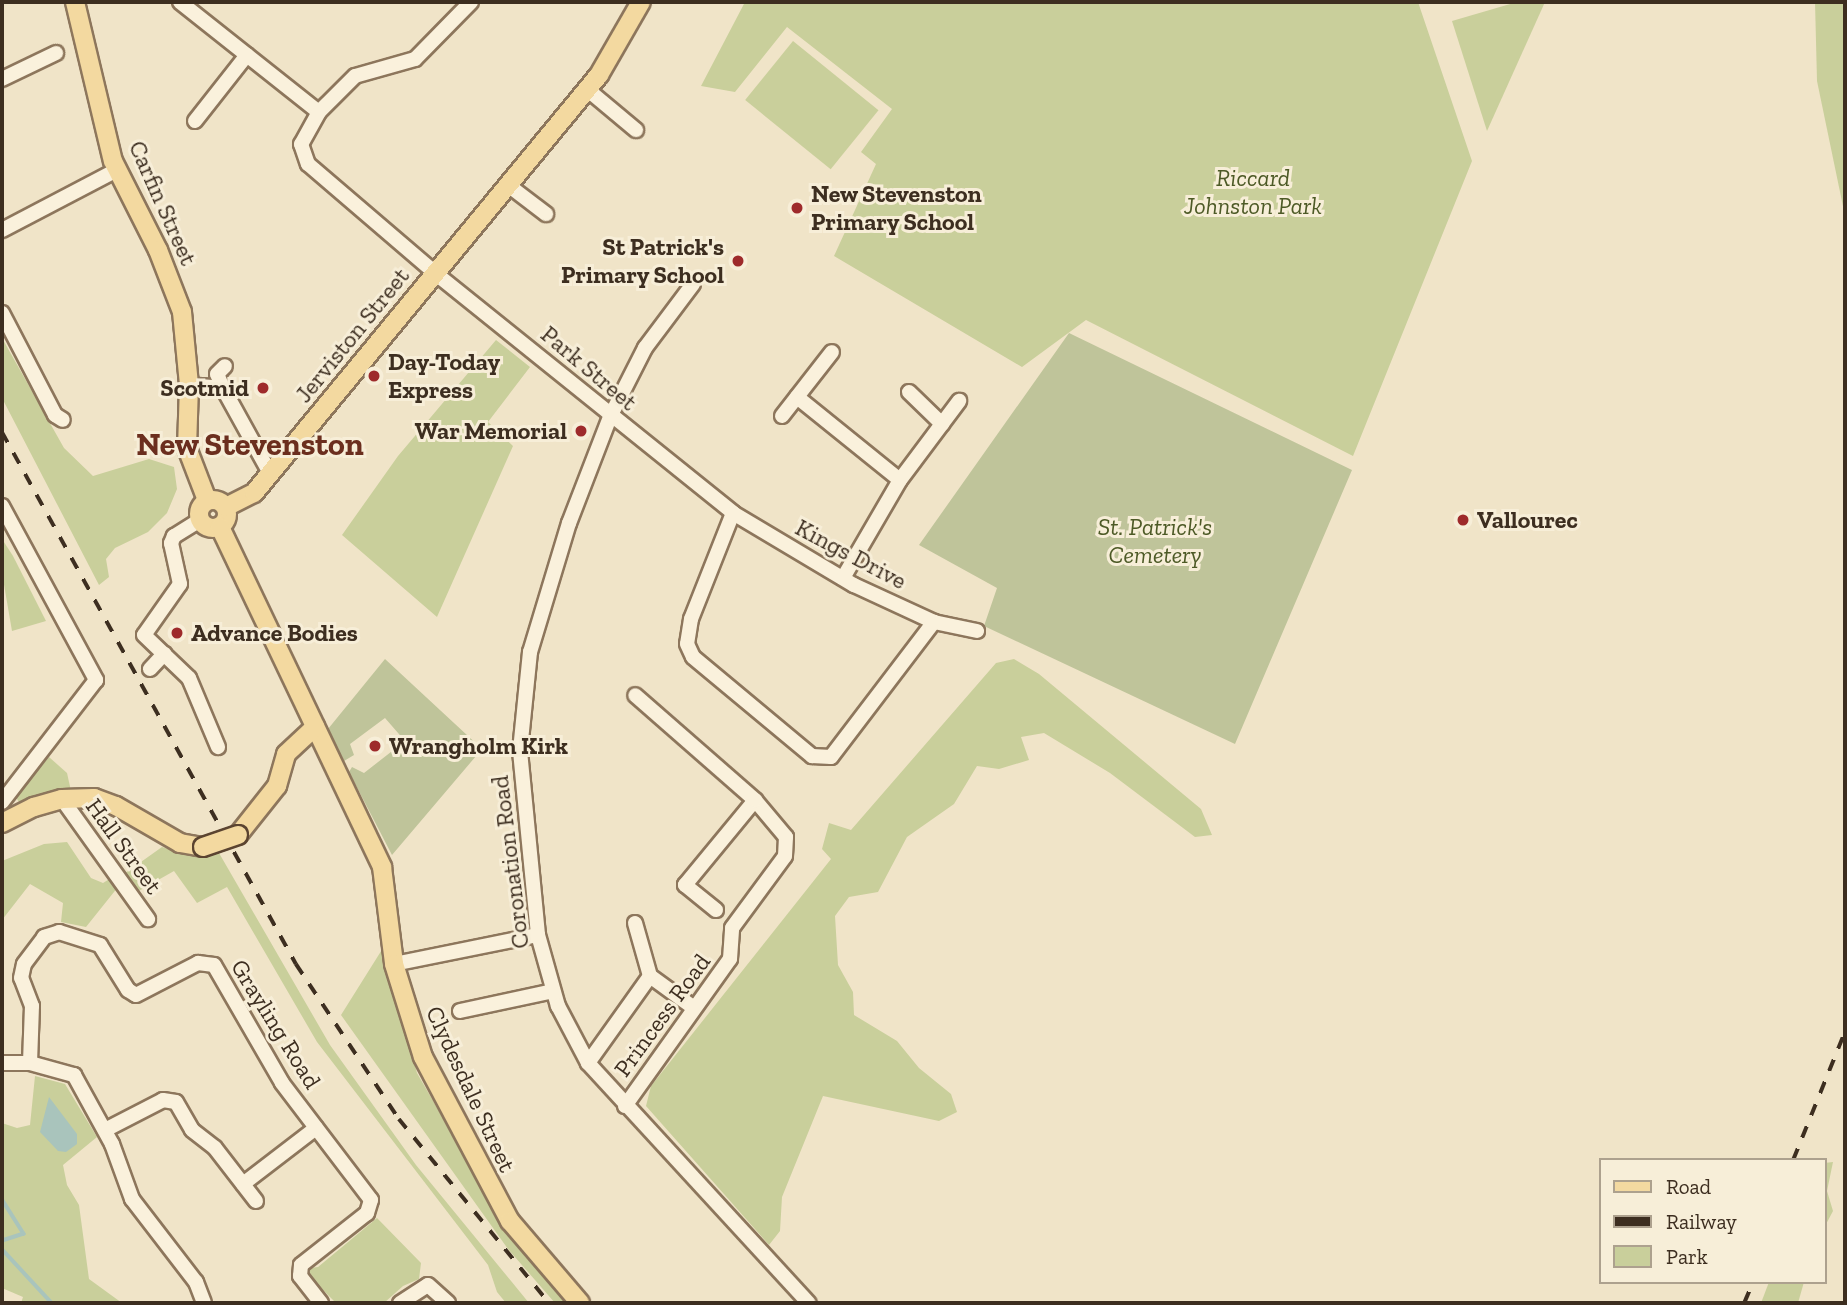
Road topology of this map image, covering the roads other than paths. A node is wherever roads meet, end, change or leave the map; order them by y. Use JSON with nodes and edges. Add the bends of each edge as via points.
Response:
{"nodes":[{"id":1,"x":75,"y":2,"type":"edge"},
{"id":2,"x":180,"y":2,"type":"edge"},
{"id":3,"x":471,"y":2,"type":"edge"},
{"id":4,"x":641,"y":2,"type":"edge"},
{"id":5,"x":56,"y":53,"type":"dead end"},
{"id":6,"x":247,"y":55,"type":"junction"},
{"id":7,"x":2,"y":79,"type":"edge"},
{"id":8,"x":587,"y":89,"type":"junction"},
{"id":9,"x":319,"y":112,"type":"junction"},
{"id":10,"x":195,"y":121,"type":"dead end"},
{"id":11,"x":636,"y":131,"type":"dead end"},
{"id":12,"x":117,"y":170,"type":"junction"},
{"id":13,"x":508,"y":185,"type":"junction"},
{"id":14,"x":546,"y":214,"type":"dead end"},
{"id":15,"x":2,"y":230,"type":"edge"},
{"id":16,"x":435,"y":273,"type":"junction"},
{"id":17,"x":693,"y":284,"type":"dead end"},
{"id":18,"x":2,"y":313,"type":"edge"},
{"id":19,"x":832,"y":352,"type":"dead end"},
{"id":20,"x":225,"y":366,"type":"dead end"},
{"id":21,"x":189,"y":385,"type":"junction"},
{"id":22,"x":223,"y":388,"type":"junction"},
{"id":23,"x":909,"y":392,"type":"dead end"},
{"id":24,"x":797,"y":397,"type":"junction"},
{"id":25,"x":959,"y":401,"type":"dead end"},
{"id":26,"x":782,"y":416,"type":"dead end"},
{"id":27,"x":610,"y":417,"type":"junction"},
{"id":28,"x":63,"y":420,"type":"dead end"},
{"id":29,"x":942,"y":424,"type":"junction"},
{"id":30,"x":271,"y":473,"type":"junction"},
{"id":31,"x":900,"y":480,"type":"junction"},
{"id":32,"x":714,"y":497,"type":"joint"},
{"id":33,"x":207,"y":500,"type":"junction"},
{"id":34,"x":2,"y":506,"type":"edge"},
{"id":35,"x":226,"y":506,"type":"junction"},
{"id":36,"x":733,"y":513,"type":"junction"},
{"id":37,"x":200,"y":520,"type":"junction"},
{"id":38,"x":220,"y":527,"type":"junction"},
{"id":39,"x":843,"y":578,"type":"junction"},
{"id":40,"x":934,"y":622,"type":"junction"},
{"id":41,"x":977,"y":631,"type":"dead end"},
{"id":42,"x":164,"y":654,"type":"junction"},
{"id":43,"x":150,"y":669,"type":"dead end"},
{"id":44,"x":635,"y":695,"type":"dead end"},
{"id":45,"x":315,"y":727,"type":"junction"},
{"id":46,"x":218,"y":747,"type":"dead end"},
{"id":47,"x":62,"y":799,"type":"junction"},
{"id":48,"x":755,"y":800,"type":"junction"},
{"id":49,"x":2,"y":802,"type":"edge"},
{"id":50,"x":2,"y":823,"type":"edge"},
{"id":51,"x":716,"y":911,"type":"dead end"},
{"id":52,"x":148,"y":919,"type":"dead end"},
{"id":53,"x":635,"y":923,"type":"dead end"},
{"id":54,"x":538,"y":935,"type":"junction"},
{"id":55,"x":394,"y":964,"type":"junction"},
{"id":56,"x":650,"y":976,"type":"junction"},
{"id":57,"x":553,"y":990,"type":"junction"},
{"id":58,"x":694,"y":1007,"type":"junction"},
{"id":59,"x":460,"y":1011,"type":"dead end"},
{"id":60,"x":2,"y":1063,"type":"edge"},
{"id":61,"x":30,"y":1063,"type":"junction"},
{"id":62,"x":588,"y":1063,"type":"junction"},
{"id":63,"x":625,"y":1107,"type":"junction"},
{"id":64,"x":316,"y":1128,"type":"junction"},
{"id":65,"x":105,"y":1130,"type":"junction"},
{"id":66,"x":243,"y":1184,"type":"junction"},
{"id":67,"x":256,"y":1201,"type":"dead end"},
{"id":68,"x":204,"y":1303,"type":"edge"},
{"id":69,"x":321,"y":1303,"type":"edge"},
{"id":70,"x":400,"y":1303,"type":"edge"},
{"id":71,"x":448,"y":1303,"type":"edge"},
{"id":72,"x":580,"y":1303,"type":"edge"},
{"id":73,"x":809,"y":1303,"type":"edge"}],
"edges":[{"from":1,"to":12,"type":"main road","name":"Carfin Street"},
{"from":2,"to":6,"type":"street"},
{"from":3,"to":9,"type":"street","name":"Park Street","via":[[415,60],[355,76]]},
{"from":4,"to":8,"type":"main road","name":"Jerviston Street"},
{"from":5,"to":7,"type":"street"},
{"from":6,"to":9,"type":"street"},
{"from":6,"to":10,"type":"street"},
{"from":8,"to":11,"type":"street"},
{"from":8,"to":13,"type":"main road","name":"Jerviston Street"},
{"from":9,"to":16,"type":"street","name":"Park Street","via":[[301,144],[308,164]]},
{"from":12,"to":15,"type":"street"},
{"from":12,"to":21,"type":"main road","name":"Carfin Street","via":[[158,250],[182,312]]},
{"from":13,"to":14,"type":"street"},
{"from":13,"to":16,"type":"main road","name":"Jerviston Street"},
{"from":16,"to":27,"type":"street","name":"Park Street"},
{"from":16,"to":30,"type":"main road","name":"Jerviston Street"},
{"from":17,"to":27,"type":"street","name":"Coronation Road","via":[[645,348]]},
{"from":18,"to":28,"type":"street","via":[[55,415]]},
{"from":19,"to":24,"type":"street"},
{"from":20,"to":22,"type":"street","via":[[217,374]]},
{"from":21,"to":22,"type":"street"},
{"from":21,"to":33,"type":"main road","name":"Carfin Street","via":[[187,448]]},
{"from":22,"to":30,"type":"street"},
{"from":23,"to":29,"type":"street"},
{"from":24,"to":26,"type":"street"},
{"from":24,"to":31,"type":"street"},
{"from":25,"to":29,"type":"street"},
{"from":27,"to":32,"type":"street","name":"Park Street"},
{"from":27,"to":54,"type":"street","name":"Coronation Road","via":[[569,523],[530,652],[520,751]]},
{"from":29,"to":31,"type":"street"},
{"from":30,"to":35,"type":"main road","name":"Jerviston Street","via":[[254,493]]},
{"from":31,"to":39,"type":"street"},
{"from":32,"to":36,"type":"street","name":"Kings Drive"},
{"from":33,"to":35,"type":"main road","via":[[216,499]]},
{"from":33,"to":37,"type":"main road","via":[[199,511]]},
{"from":34,"to":49,"type":"street","via":[[96,680]]},
{"from":35,"to":38,"type":"main road","via":[[226,520]]},
{"from":36,"to":39,"type":"street","name":"Kings Drive"},
{"from":36,"to":40,"type":"street","via":[[691,619],[687,645],[693,657],[812,756],[831,757]]},
{"from":37,"to":38,"type":"main road","via":[[206,527]]},
{"from":37,"to":42,"type":"street","via":[[174,536],[171,544],[180,584],[144,635]]},
{"from":38,"to":45,"type":"main road","name":"Clydesdale Street"},
{"from":39,"to":40,"type":"street","name":"Kings Drive"},
{"from":40,"to":41,"type":"street","name":"Kings Drive"},
{"from":42,"to":43,"type":"street"},
{"from":42,"to":46,"type":"street","via":[[189,678]]},
{"from":44,"to":48,"type":"street","name":"Princess Road"},
{"from":45,"to":47,"type":"main road","bridge":true,"via":[[286,754],[277,786],[239,835],[203,848],[180,844],[94,798]]},
{"from":45,"to":55,"type":"main road","name":"Clydesdale Street","via":[[382,867]]},
{"from":47,"to":50,"type":"main road"},
{"from":47,"to":52,"type":"street","name":"Hall Street"},
{"from":48,"to":51,"type":"street","via":[[685,885]]},
{"from":48,"to":58,"type":"street","name":"Princess Road","via":[[786,837],[785,856],[742,910],[732,928],[730,959]]},
{"from":53,"to":56,"type":"street"},
{"from":54,"to":55,"type":"street"},
{"from":54,"to":57,"type":"street","name":"Coronation Road"},
{"from":55,"to":72,"type":"main road","name":"Clydesdale Street","via":[[423,1057],[480,1172],[524,1241]]},
{"from":56,"to":58,"type":"street"},
{"from":56,"to":62,"type":"street"},
{"from":57,"to":59,"type":"street"},
{"from":57,"to":62,"type":"street","name":"Coronation Road"},
{"from":58,"to":63,"type":"street","name":"Princess Road"},
{"from":60,"to":61,"type":"street"},
{"from":61,"to":64,"type":"street","name":"Grayling Road","via":[[32,1006],[21,984],[22,972],[44,937],[59,932],[100,945],[128,990],[136,995],[204,961],[218,971],[282,1083]]},
{"from":61,"to":65,"type":"street","via":[[74,1075]]},
{"from":62,"to":63,"type":"street","name":"Coronation Road"},
{"from":63,"to":73,"type":"street","name":"Coronation Road"},
{"from":64,"to":66,"type":"street"},
{"from":64,"to":69,"type":"street","name":"Grayling Road","via":[[371,1200],[368,1213],[301,1265],[300,1276]]},
{"from":65,"to":66,"type":"street","via":[[169,1099]]},
{"from":65,"to":68,"type":"street","via":[[132,1199],[196,1282]]},
{"from":66,"to":67,"type":"street"},
{"from":70,"to":71,"type":"street","via":[[428,1285]]}]}
